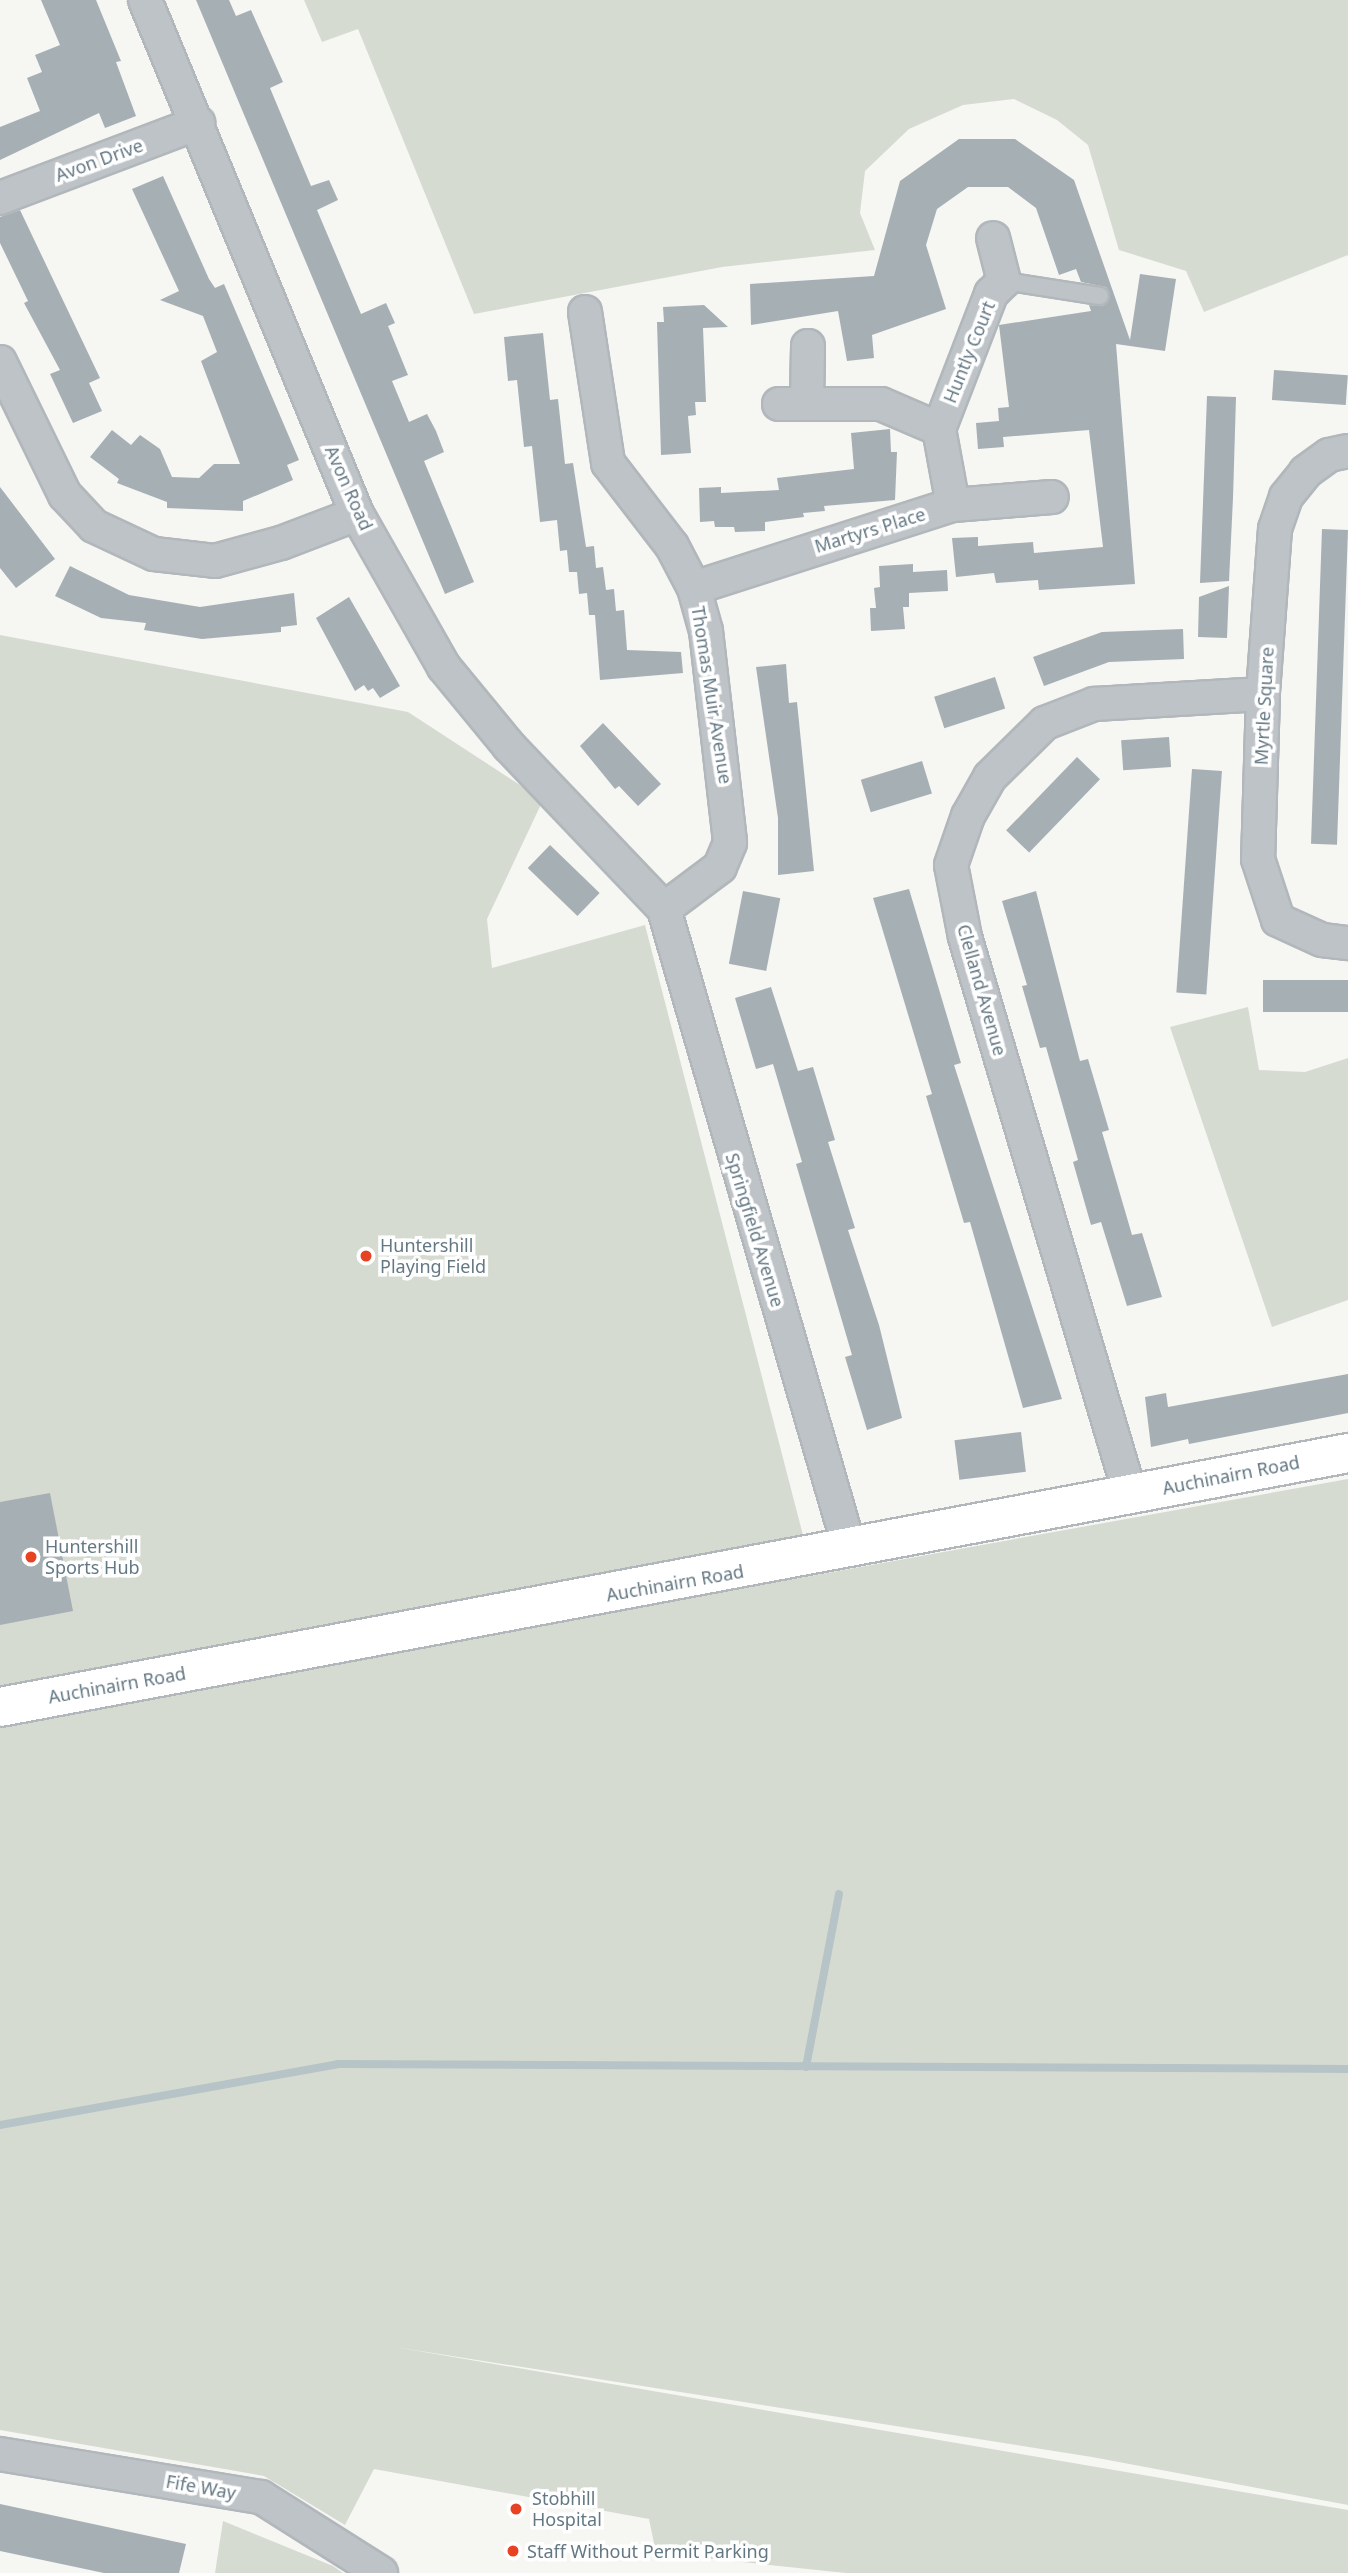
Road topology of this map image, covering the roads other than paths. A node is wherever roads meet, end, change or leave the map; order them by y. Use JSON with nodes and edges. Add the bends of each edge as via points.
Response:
{"nodes":[{"id":1,"x":145,"y":0,"type":"edge"},
{"id":2,"x":198,"y":123,"type":"junction"},
{"id":3,"x":0,"y":198,"type":"edge"},
{"id":4,"x":993,"y":238,"type":"dead end"},
{"id":5,"x":1004,"y":281,"type":"junction"},
{"id":6,"x":1100,"y":296,"type":"dead end"},
{"id":7,"x":585,"y":312,"type":"dead end"},
{"id":8,"x":808,"y":346,"type":"dead end"},
{"id":9,"x":0,"y":362,"type":"edge"},
{"id":10,"x":939,"y":429,"type":"junction"},
{"id":11,"x":1348,"y":451,"type":"edge"},
{"id":12,"x":1052,"y":497,"type":"dead end"},
{"id":13,"x":953,"y":505,"type":"junction"},
{"id":14,"x":357,"y":514,"type":"junction"},
{"id":15,"x":694,"y":588,"type":"junction"},
{"id":16,"x":1263,"y":694,"type":"junction"},
{"id":17,"x":663,"y":909,"type":"junction"},
{"id":18,"x":1348,"y":943,"type":"edge"},
{"id":19,"x":1348,"y":1453,"type":"edge"},
{"id":20,"x":1130,"y":1494,"type":"junction"},
{"id":21,"x":850,"y":1550,"type":"junction"},
{"id":22,"x":0,"y":1707,"type":"edge"},
{"id":23,"x":0,"y":2454,"type":"edge"},
{"id":24,"x":381,"y":2573,"type":"edge"}],
"edges":[{"from":1,"to":2,"type":"street","name":"Avon Road"},
{"from":2,"to":3,"type":"street","name":"Avon Drive"},
{"from":2,"to":14,"type":"street","name":"Avon Road"},
{"from":4,"to":5,"type":"street","name":"Huntly Court"},
{"from":5,"to":6,"type":"lane"},
{"from":5,"to":10,"type":"street","name":"Huntly Court","via":[[991,294]]},
{"from":7,"to":15,"type":"street","name":"Thomas Muir Avenue","via":[[608,463],[672,546]]},
{"from":8,"to":10,"type":"street","via":[[793,404],[881,404]]},
{"from":9,"to":14,"type":"street","via":[[65,495],[94,526],[154,554],[215,561],[281,543]]},
{"from":10,"to":13,"type":"street"},
{"from":11,"to":16,"type":"street","name":"Myrtle Square","via":[[1329,455],[1306,472],[1286,497],[1275,529]]},
{"from":12,"to":13,"type":"street","name":"Martyrs Place"},
{"from":13,"to":15,"type":"street","name":"Martyrs Place"},
{"from":14,"to":17,"type":"street","name":"Avon Road","via":[[444,667],[509,746]]},
{"from":15,"to":17,"type":"street","name":"Thomas Muir Avenue","via":[[706,631],[730,843],[720,867]]},
{"from":16,"to":18,"type":"street","name":"Myrtle Square","via":[[1258,859],[1278,920],[1322,940]]},
{"from":16,"to":20,"type":"street","name":"Clelland Avenue","via":[[1094,704],[1045,723],[990,778],[968,816],[951,865],[965,937]]},
{"from":17,"to":21,"type":"street","name":"Springfield Avenue"},
{"from":19,"to":20,"type":"main road","name":"Auchinairn Road"},
{"from":20,"to":21,"type":"main road","name":"Auchinairn Road"},
{"from":21,"to":22,"type":"main road","name":"Auchinairn Road"},
{"from":23,"to":24,"type":"street","name":"Fife Way","via":[[261,2497]]}]}
